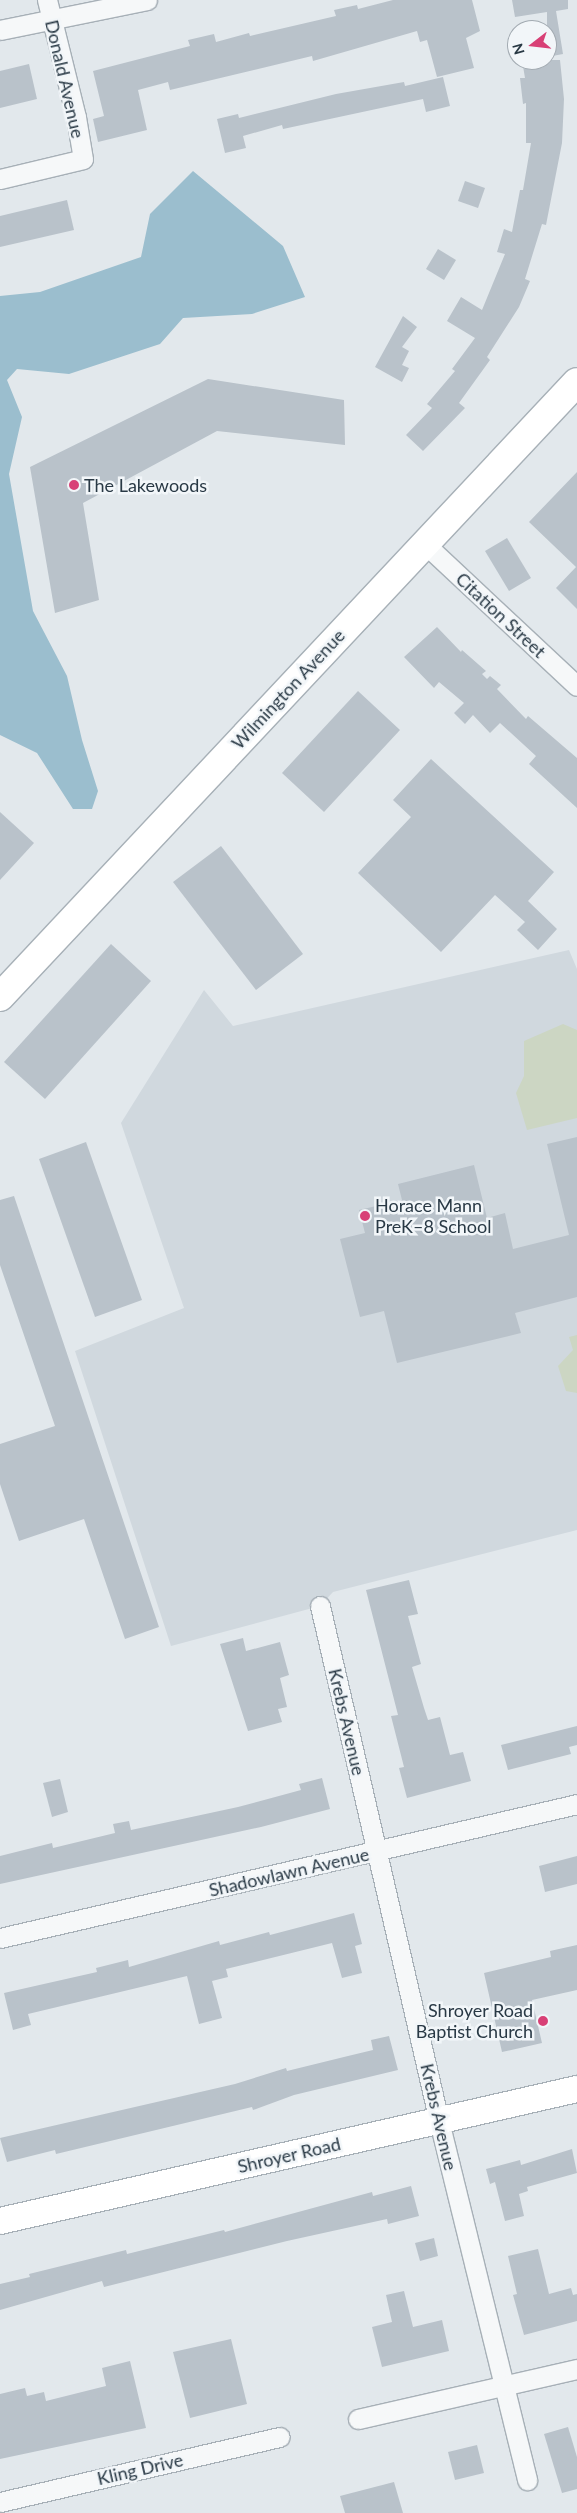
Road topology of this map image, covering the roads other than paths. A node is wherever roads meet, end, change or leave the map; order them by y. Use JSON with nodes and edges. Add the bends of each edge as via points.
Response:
{"nodes":[{"id":1,"x":47,"y":0,"type":"edge"},
{"id":2,"x":147,"y":0,"type":"edge"},
{"id":3,"x":52,"y":19,"type":"junction"},
{"id":4,"x":0,"y":30,"type":"edge"},
{"id":5,"x":0,"y":179,"type":"edge"},
{"id":6,"x":577,"y":382,"type":"edge"},
{"id":7,"x":424,"y":543,"type":"junction"},
{"id":8,"x":577,"y":686,"type":"edge"},
{"id":9,"x":0,"y":997,"type":"edge"},
{"id":10,"x":320,"y":1606,"type":"dead end"},
{"id":11,"x":577,"y":1804,"type":"edge"},
{"id":12,"x":376,"y":1852,"type":"junction"},
{"id":13,"x":0,"y":1938,"type":"edge"},
{"id":14,"x":577,"y":2089,"type":"edge"},
{"id":15,"x":439,"y":2121,"type":"junction"},
{"id":16,"x":0,"y":2221,"type":"edge"},
{"id":17,"x":577,"y":2369,"type":"edge"},
{"id":18,"x":503,"y":2385,"type":"junction"},
{"id":19,"x":358,"y":2419,"type":"dead end"},
{"id":20,"x":280,"y":2437,"type":"dead end"},
{"id":21,"x":527,"y":2480,"type":"dead end"},
{"id":22,"x":0,"y":2502,"type":"edge"}],
"edges":[{"from":1,"to":3,"type":"street","name":"Donald Avenue"},
{"from":2,"to":3,"type":"street"},
{"from":3,"to":4,"type":"street"},
{"from":3,"to":5,"type":"street","name":"Donald Avenue","via":[[83,159]]},
{"from":6,"to":7,"type":"main road","name":"Wilmington Avenue"},
{"from":7,"to":8,"type":"street","name":"Citation Street"},
{"from":7,"to":9,"type":"main road","name":"Wilmington Avenue"},
{"from":10,"to":12,"type":"street","name":"Krebs Avenue"},
{"from":11,"to":12,"type":"street","name":"Shadowlawn Avenue"},
{"from":12,"to":13,"type":"street","name":"Shadowlawn Avenue"},
{"from":12,"to":15,"type":"street","name":"Krebs Avenue"},
{"from":14,"to":15,"type":"main road","name":"Shroyer Road"},
{"from":15,"to":16,"type":"main road","name":"Shroyer Road"},
{"from":15,"to":18,"type":"street","name":"Krebs Avenue"},
{"from":17,"to":18,"type":"street"},
{"from":18,"to":19,"type":"street"},
{"from":18,"to":21,"type":"street","name":"Krebs Avenue"},
{"from":20,"to":22,"type":"street","name":"Kling Drive"}]}
